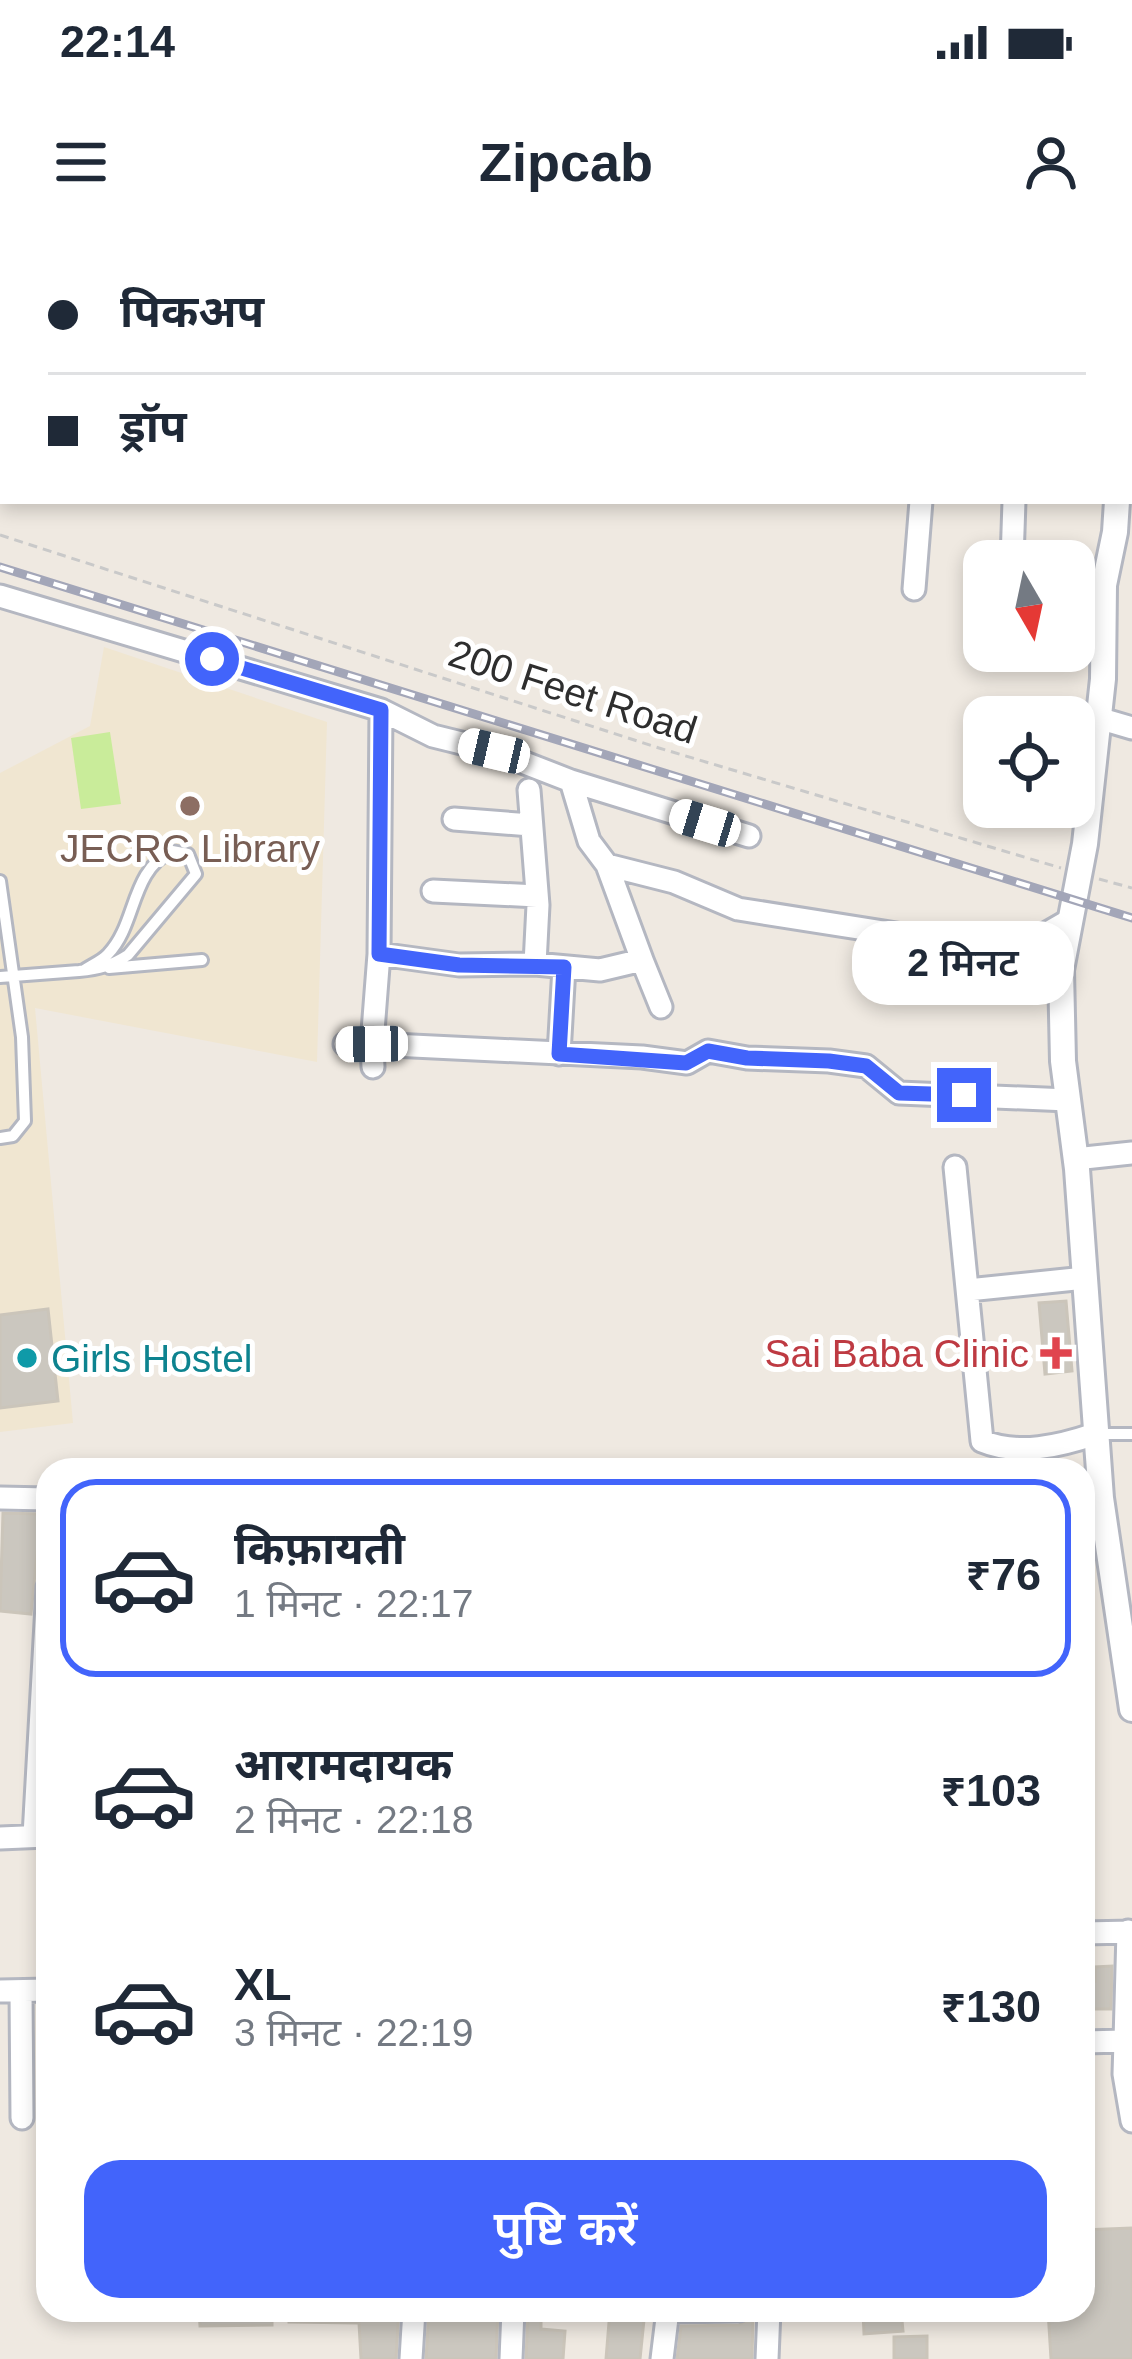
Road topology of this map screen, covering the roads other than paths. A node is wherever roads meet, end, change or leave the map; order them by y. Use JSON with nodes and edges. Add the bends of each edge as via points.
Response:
{"nodes":[{"id":1,"x":921,"y":504,"type":"edge"},
{"id":2,"x":1014,"y":504,"type":"edge"},
{"id":3,"x":1117,"y":504,"type":"edge"},
{"id":4,"x":1013,"y":540,"type":"edge"},
{"id":5,"x":1122,"y":549,"type":"edge"},
{"id":6,"x":914,"y":589,"type":"dead end"},
{"id":7,"x":0,"y":601,"type":"edge"},
{"id":8,"x":381,"y":710,"type":"junction"},
{"id":9,"x":1098,"y":718,"type":"junction"},
{"id":10,"x":1132,"y":728,"type":"edge"},
{"id":11,"x":571,"y":782,"type":"junction"},
{"id":12,"x":529,"y":790,"type":"dead end"},
{"id":13,"x":454,"y":819,"type":"dead end"},
{"id":14,"x":531,"y":825,"type":"junction"},
{"id":15,"x":749,"y":836,"type":"dead end"},
{"id":16,"x":607,"y":865,"type":"junction"},
{"id":17,"x":0,"y":881,"type":"edge"},
{"id":18,"x":434,"y":891,"type":"dead end"},
{"id":19,"x":537,"y":896,"type":"junction"},
{"id":20,"x":1068,"y":921,"type":"junction"},
{"id":21,"x":379,"y":954,"type":"junction"},
{"id":22,"x":202,"y":960,"type":"dead end"},
{"id":23,"x":642,"y":960,"type":"junction"},
{"id":24,"x":535,"y":964,"type":"junction"},
{"id":25,"x":564,"y":967,"type":"junction"},
{"id":26,"x":106,"y":968,"type":"junction"},
{"id":27,"x":84,"y":970,"type":"junction"},
{"id":28,"x":7,"y":976,"type":"edge"},
{"id":29,"x":661,"y":1007,"type":"dead end"},
{"id":30,"x":345,"y":1044,"type":"dead end"},
{"id":31,"x":559,"y":1054,"type":"junction"},
{"id":32,"x":372,"y":1055,"type":"junction"},
{"id":33,"x":1068,"y":1100,"type":"junction"},
{"id":34,"x":0,"y":1138,"type":"edge"},
{"id":35,"x":1132,"y":1153,"type":"edge"},
{"id":36,"x":1075,"y":1159,"type":"junction"},
{"id":37,"x":955,"y":1167,"type":"dead end"},
{"id":38,"x":1085,"y":1278,"type":"junction"},
{"id":39,"x":968,"y":1290,"type":"junction"},
{"id":40,"x":1095,"y":1434,"type":"junction"},
{"id":41,"x":1132,"y":1434,"type":"edge"},
{"id":42,"x":0,"y":1498,"type":"edge"},
{"id":43,"x":36,"y":1498,"type":"edge"},
{"id":44,"x":1121,"y":1560,"type":"edge"},
{"id":45,"x":1128,"y":1657,"type":"edge"},
{"id":46,"x":1132,"y":1709,"type":"edge"},
{"id":47,"x":36,"y":1836,"type":"edge"},
{"id":48,"x":0,"y":1838,"type":"edge"},
{"id":49,"x":1130,"y":1932,"type":"edge"},
{"id":50,"x":1095,"y":1933,"type":"edge"},
{"id":51,"x":10,"y":1991,"type":"edge"},
{"id":52,"x":1125,"y":2041,"type":"junction"},
{"id":53,"x":1095,"y":2042,"type":"edge"},
{"id":54,"x":22,"y":2118,"type":"dead end"},
{"id":55,"x":1132,"y":2121,"type":"edge"},
{"id":56,"x":413,"y":2322,"type":"edge"},
{"id":57,"x":513,"y":2322,"type":"edge"},
{"id":58,"x":667,"y":2322,"type":"edge"},
{"id":59,"x":768,"y":2322,"type":"edge"},
{"id":60,"x":411,"y":2359,"type":"edge"},
{"id":61,"x":511,"y":2359,"type":"edge"},
{"id":62,"x":662,"y":2359,"type":"edge"},
{"id":63,"x":766,"y":2359,"type":"edge"}],
"edges":[{"from":1,"to":6,"type":"street"},
{"from":2,"to":4,"type":"street"},
{"from":3,"to":5,"type":"street"},
{"from":5,"to":9,"type":"street","via":[[1104,585]]},
{"from":7,"to":8,"type":"street"},
{"from":8,"to":11,"type":"street"},
{"from":8,"to":21,"type":"street"},
{"from":9,"to":10,"type":"street"},
{"from":9,"to":20,"type":"street"},
{"from":11,"to":15,"type":"street"},
{"from":11,"to":16,"type":"street","via":[[589,841]]},
{"from":12,"to":14,"type":"street"},
{"from":13,"to":14,"type":"street"},
{"from":14,"to":19,"type":"street"},
{"from":16,"to":20,"type":"street","via":[[738,909],[910,935],[1042,936]]},
{"from":16,"to":23,"type":"street"},
{"from":17,"to":28,"type":"lane"},
{"from":18,"to":19,"type":"street"},
{"from":19,"to":24,"type":"street"},
{"from":20,"to":33,"type":"street","via":[[1060,970]]},
{"from":21,"to":24,"type":"street"},
{"from":21,"to":32,"type":"street"},
{"from":22,"to":26,"type":"lane"},
{"from":23,"to":25,"type":"street","via":[[600,970]]},
{"from":23,"to":29,"type":"street"},
{"from":24,"to":25,"type":"street"},
{"from":25,"to":31,"type":"street"},
{"from":26,"to":27,"type":"lane"},
{"from":26,"to":27,"type":"lane","via":[[128,955],[189,885],[196,874],[188,854],[172,851],[152,867],[107,956]]},
{"from":27,"to":28,"type":"lane"},
{"from":28,"to":34,"type":"lane","via":[[22,1037],[25,1121]]},
{"from":30,"to":32,"type":"street"},
{"from":31,"to":32,"type":"street"},
{"from":31,"to":33,"type":"street","via":[[686,1063],[708,1051],[829,1061],[866,1066],[899,1093]]},
{"from":33,"to":36,"type":"street"},
{"from":35,"to":36,"type":"street"},
{"from":36,"to":38,"type":"street"},
{"from":37,"to":39,"type":"street"},
{"from":38,"to":39,"type":"street"},
{"from":38,"to":40,"type":"street"},
{"from":39,"to":40,"type":"street","via":[[982,1441],[1003,1450],[1039,1448]]},
{"from":40,"to":41,"type":"lane"},
{"from":40,"to":44,"type":"street"},
{"from":42,"to":43,"type":"street"},
{"from":44,"to":45,"type":"street"},
{"from":45,"to":46,"type":"street"},
{"from":47,"to":48,"type":"street"},
{"from":49,"to":50,"type":"street"},
{"from":49,"to":52,"type":"street"},
{"from":51,"to":54,"type":"street"},
{"from":52,"to":53,"type":"street"},
{"from":52,"to":55,"type":"street"},
{"from":56,"to":60,"type":"street"},
{"from":57,"to":61,"type":"street"},
{"from":58,"to":62,"type":"street"},
{"from":59,"to":63,"type":"street"}]}
